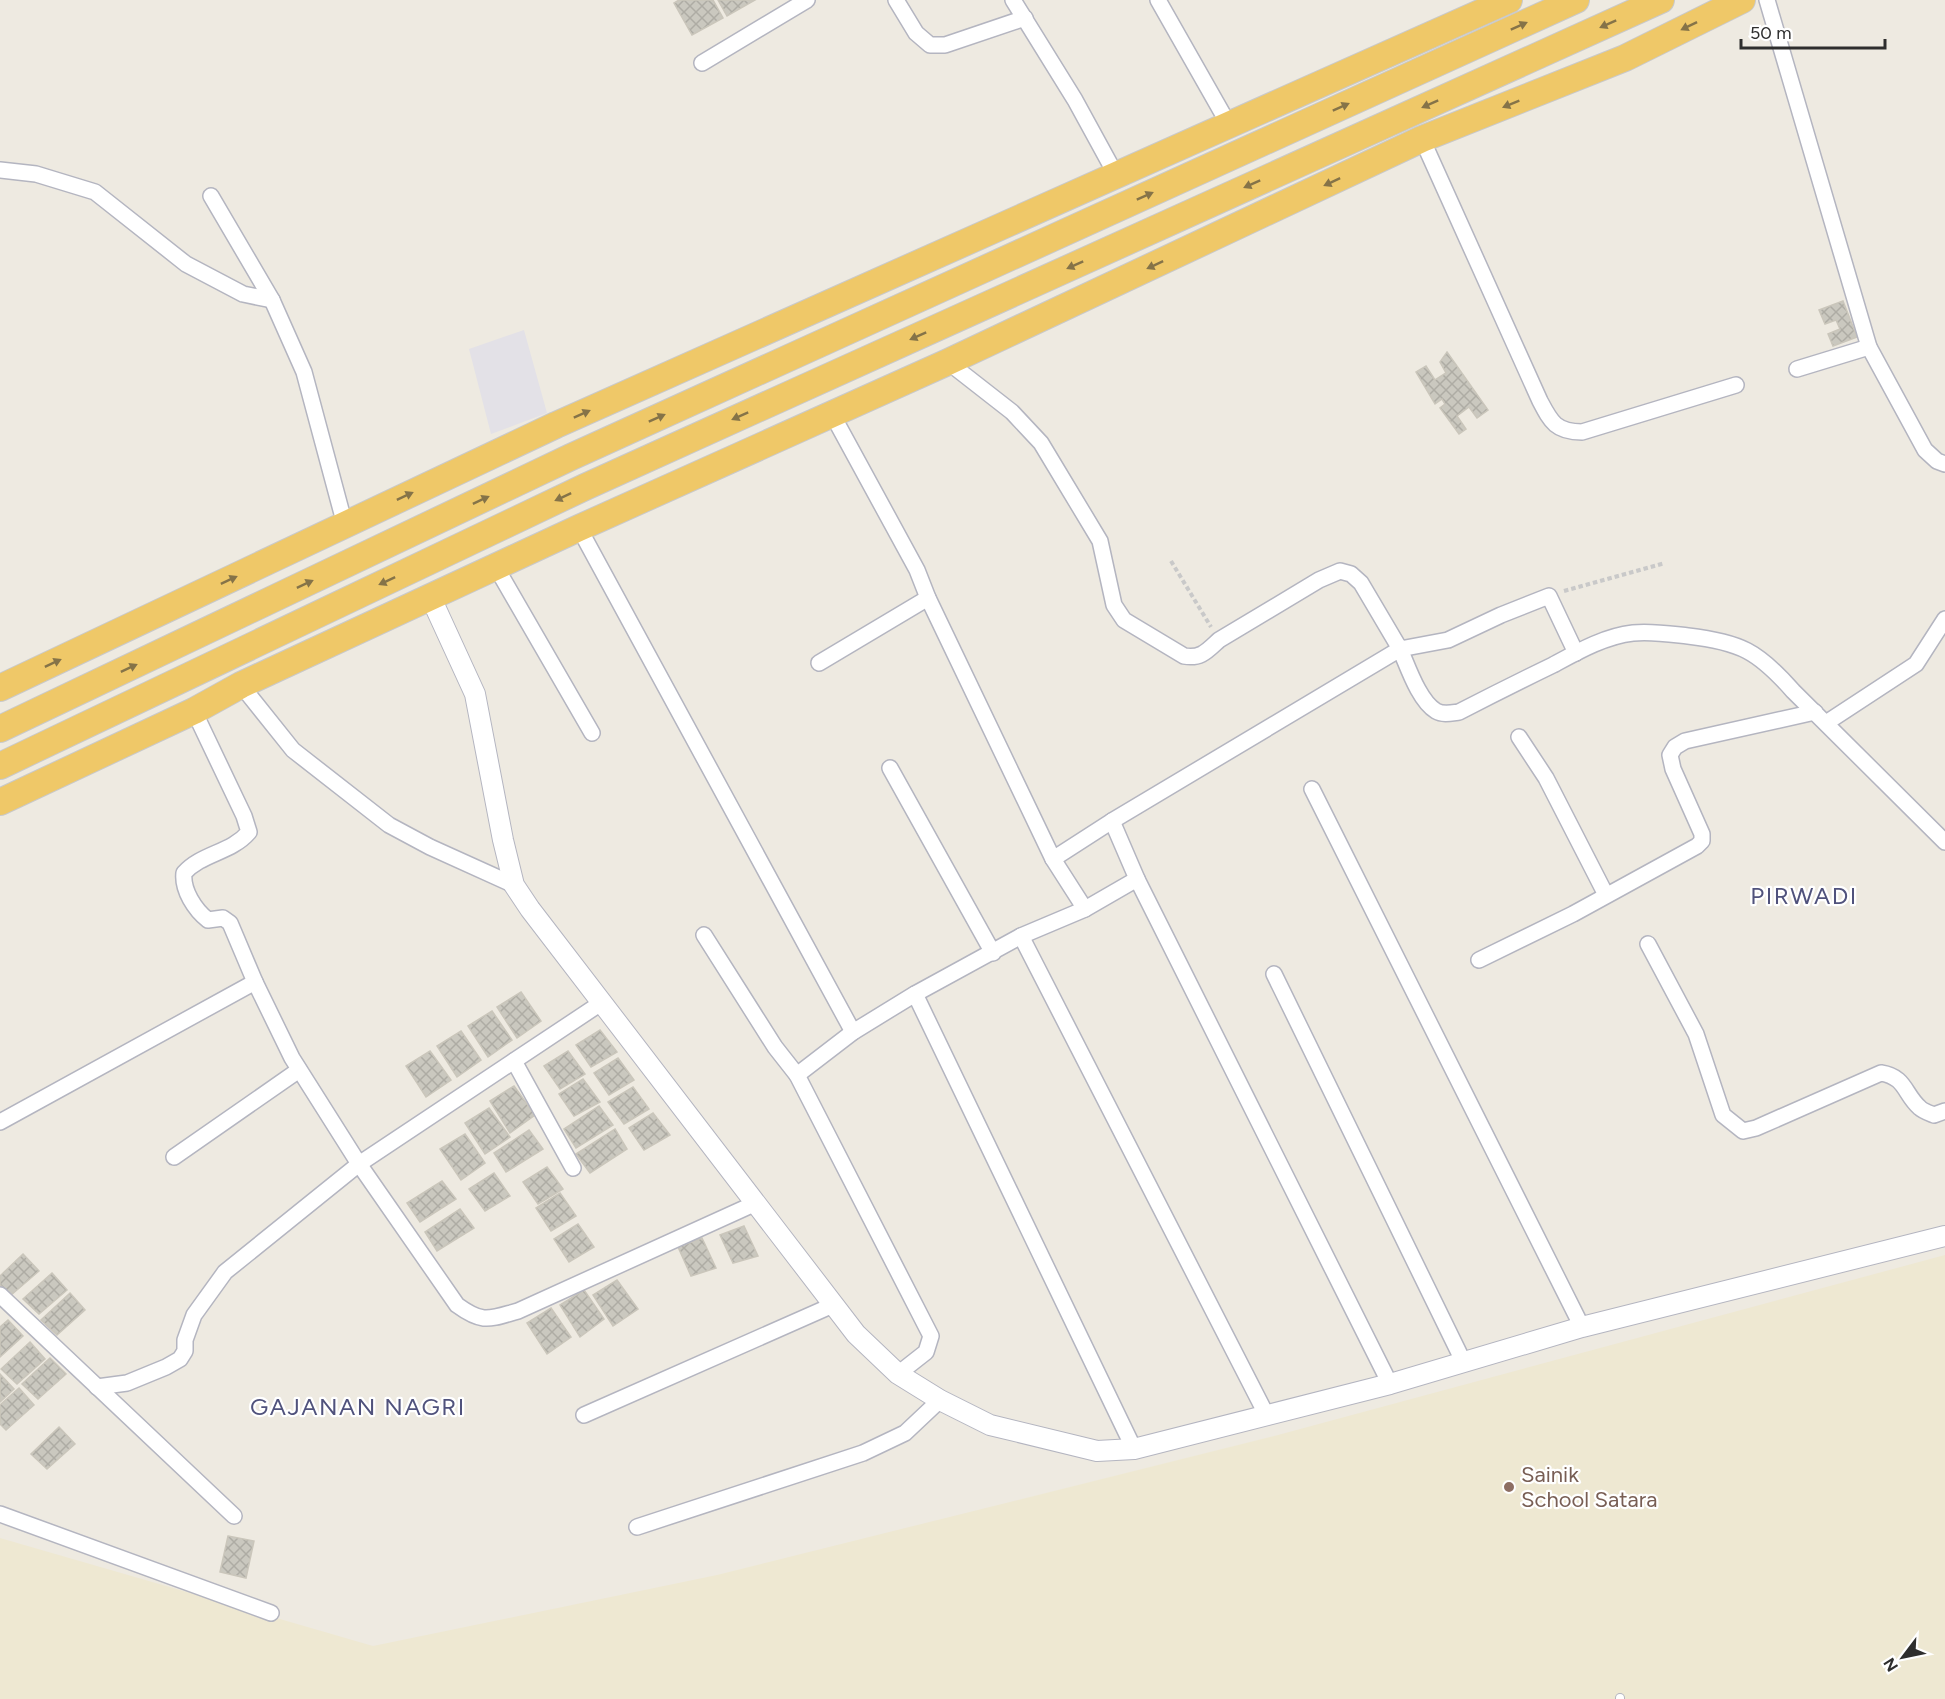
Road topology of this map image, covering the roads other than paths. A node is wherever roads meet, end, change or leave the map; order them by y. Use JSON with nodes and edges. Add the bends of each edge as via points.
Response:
{"nodes":[{"id":1,"x":807,"y":0,"type":"edge"},
{"id":2,"x":897,"y":0,"type":"edge"},
{"id":3,"x":1013,"y":0,"type":"edge"},
{"id":4,"x":1158,"y":0,"type":"edge"},
{"id":5,"x":1509,"y":0,"type":"edge"},
{"id":6,"x":1576,"y":0,"type":"edge"},
{"id":7,"x":1661,"y":0,"type":"edge"},
{"id":8,"x":1742,"y":0,"type":"edge"},
{"id":9,"x":1767,"y":0,"type":"edge"},
{"id":10,"x":1025,"y":18,"type":"junction"},
{"id":11,"x":702,"y":63,"type":"dead end"},
{"id":12,"x":1229,"y":125,"type":"junction"},
{"id":13,"x":1422,"y":139,"type":"junction"},
{"id":14,"x":0,"y":170,"type":"edge"},
{"id":15,"x":1116,"y":175,"type":"junction"},
{"id":16,"x":211,"y":195,"type":"dead end"},
{"id":17,"x":272,"y":300,"type":"junction"},
{"id":18,"x":1869,"y":347,"type":"junction"},
{"id":19,"x":948,"y":362,"type":"junction"},
{"id":20,"x":1797,"y":369,"type":"dead end"},
{"id":21,"x":1736,"y":385,"type":"dead end"},
{"id":22,"x":832,"y":414,"type":"junction"},
{"id":23,"x":1945,"y":464,"type":"edge"},
{"id":24,"x":345,"y":525,"type":"junction"},
{"id":25,"x":579,"y":528,"type":"junction"},
{"id":26,"x":496,"y":567,"type":"junction"},
{"id":27,"x":431,"y":598,"type":"junction"},
{"id":28,"x":928,"y":598,"type":"junction"},
{"id":29,"x":1945,"y":619,"type":"edge"},
{"id":30,"x":1400,"y":649,"type":"junction"},
{"id":31,"x":1576,"y":653,"type":"junction"},
{"id":32,"x":819,"y":663,"type":"dead end"},
{"id":33,"x":241,"y":685,"type":"junction"},
{"id":34,"x":0,"y":688,"type":"edge"},
{"id":35,"x":194,"y":711,"type":"junction"},
{"id":36,"x":1821,"y":718,"type":"junction"},
{"id":37,"x":0,"y":729,"type":"edge"},
{"id":38,"x":592,"y":733,"type":"dead end"},
{"id":39,"x":1519,"y":738,"type":"dead end"},
{"id":40,"x":0,"y":766,"type":"edge"},
{"id":41,"x":890,"y":768,"type":"dead end"},
{"id":42,"x":1312,"y":789,"type":"dead end"},
{"id":43,"x":0,"y":802,"type":"edge"},
{"id":44,"x":1112,"y":821,"type":"junction"},
{"id":45,"x":1945,"y":842,"type":"edge"},
{"id":46,"x":1053,"y":859,"type":"junction"},
{"id":47,"x":1137,"y":879,"type":"junction"},
{"id":48,"x":514,"y":885,"type":"junction"},
{"id":49,"x":1606,"y":895,"type":"junction"},
{"id":50,"x":1085,"y":909,"type":"junction"},
{"id":51,"x":704,"y":934,"type":"dead end"},
{"id":52,"x":1021,"y":936,"type":"junction"},
{"id":53,"x":1648,"y":944,"type":"dead end"},
{"id":54,"x":993,"y":953,"type":"junction"},
{"id":55,"x":1479,"y":960,"type":"dead end"},
{"id":56,"x":1274,"y":974,"type":"dead end"},
{"id":57,"x":255,"y":982,"type":"junction"},
{"id":58,"x":915,"y":994,"type":"junction"},
{"id":59,"x":601,"y":1002,"type":"junction"},
{"id":60,"x":853,"y":1032,"type":"junction"},
{"id":61,"x":514,"y":1061,"type":"junction"},
{"id":62,"x":299,"y":1070,"type":"junction"},
{"id":63,"x":797,"y":1075,"type":"junction"},
{"id":64,"x":1945,"y":1111,"type":"edge"},
{"id":65,"x":0,"y":1122,"type":"edge"},
{"id":66,"x":174,"y":1157,"type":"dead end"},
{"id":67,"x":359,"y":1164,"type":"junction"},
{"id":68,"x":573,"y":1168,"type":"dead end"},
{"id":69,"x":756,"y":1203,"type":"junction"},
{"id":70,"x":1945,"y":1236,"type":"edge"},
{"id":71,"x":0,"y":1295,"type":"edge"},
{"id":72,"x":834,"y":1305,"type":"junction"},
{"id":73,"x":1582,"y":1327,"type":"junction"},
{"id":74,"x":1464,"y":1362,"type":"junction"},
{"id":75,"x":898,"y":1374,"type":"junction"},
{"id":76,"x":1390,"y":1384,"type":"junction"},
{"id":77,"x":97,"y":1387,"type":"junction"},
{"id":78,"x":940,"y":1400,"type":"junction"},
{"id":79,"x":1266,"y":1414,"type":"junction"},
{"id":80,"x":584,"y":1415,"type":"dead end"},
{"id":81,"x":1134,"y":1449,"type":"junction"},
{"id":82,"x":0,"y":1514,"type":"edge"},
{"id":83,"x":234,"y":1516,"type":"dead end"},
{"id":84,"x":637,"y":1527,"type":"dead end"},
{"id":85,"x":271,"y":1613,"type":"dead end"}],
"edges":[{"from":1,"to":11,"type":"street"},
{"from":2,"to":10,"type":"street","via":[[916,33],[930,45],[945,45]]},
{"from":3,"to":10,"type":"street"},
{"from":4,"to":12,"type":"street"},
{"from":5,"to":12,"type":"highway"},
{"from":37,"to":6,"type":"highway","one_way":true,"via":[[571,457]]},
{"from":7,"to":40,"type":"highway","one_way":true,"via":[[585,487]]},
{"from":8,"to":13,"type":"highway","one_way":true,"via":[[1625,58]]},
{"from":9,"to":18,"type":"street"},
{"from":10,"to":15,"type":"street"},
{"from":12,"to":15,"type":"highway"},
{"from":13,"to":19,"type":"highway","one_way":true},
{"from":13,"to":21,"type":"street","via":[[1540,401],[1561,430],[1582,432]]},
{"from":14,"to":17,"type":"street","via":[[36,174],[95,192],[186,264],[243,294]]},
{"from":24,"to":15,"type":"highway","one_way":true,"via":[[556,425]]},
{"from":16,"to":17,"type":"street"},
{"from":17,"to":24,"type":"street","via":[[304,372]]},
{"from":18,"to":20,"type":"street"},
{"from":18,"to":23,"type":"street","via":[[1925,450]]},
{"from":19,"to":22,"type":"highway"},
{"from":19,"to":30,"type":"street","via":[[1012,412],[1041,443],[1100,541],[1112,598],[1124,620],[1184,656],[1194,657],[1340,571],[1361,583]]},
{"from":22,"to":25,"type":"highway"},
{"from":22,"to":28,"type":"street","via":[[917,570]]},
{"from":34,"to":24,"type":"highway","one_way":true},
{"from":25,"to":26,"type":"highway"},
{"from":25,"to":60,"type":"street"},
{"from":26,"to":27,"type":"highway"},
{"from":26,"to":38,"type":"street"},
{"from":27,"to":33,"type":"highway"},
{"from":27,"to":48,"type":"street","via":[[475,694]]},
{"from":28,"to":32,"type":"street"},
{"from":28,"to":46,"type":"street"},
{"from":29,"to":36,"type":"street","via":[[1916,664]]},
{"from":30,"to":31,"type":"street","via":[[1448,640],[1549,596]]},
{"from":30,"to":31,"type":"street","via":[[1424,700],[1446,714]]},
{"from":30,"to":44,"type":"street"},
{"from":31,"to":36,"type":"street","via":[[1633,633],[1694,637],[1737,645],[1757,655]]},
{"from":33,"to":35,"type":"highway"},
{"from":33,"to":48,"type":"street","via":[[293,750],[388,825]]},
{"from":35,"to":43,"type":"highway"},
{"from":35,"to":57,"type":"street","via":[[249,832],[240,842],[192,865],[184,873],[185,888],[200,914],[208,920],[223,918],[230,923]]},
{"from":36,"to":45,"type":"street"},
{"from":36,"to":49,"type":"street","via":[[1685,741],[1675,747],[1670,755],[1673,769],[1702,841]]},
{"from":39,"to":49,"type":"street","via":[[1551,788]]},
{"from":41,"to":54,"type":"street"},
{"from":42,"to":73,"type":"street"},
{"from":44,"to":46,"type":"street"},
{"from":44,"to":47,"type":"street"},
{"from":46,"to":50,"type":"street"},
{"from":47,"to":50,"type":"street"},
{"from":47,"to":76,"type":"street"},
{"from":48,"to":59,"type":"street"},
{"from":49,"to":55,"type":"street"},
{"from":50,"to":52,"type":"street"},
{"from":51,"to":63,"type":"street"},
{"from":52,"to":54,"type":"street"},
{"from":52,"to":79,"type":"street"},
{"from":53,"to":64,"type":"street","via":[[1696,1034],[1723,1115],[1743,1131],[1881,1073],[1899,1080],[1921,1109],[1934,1115]]},
{"from":54,"to":58,"type":"street"},
{"from":56,"to":74,"type":"street"},
{"from":57,"to":62,"type":"street"},
{"from":57,"to":65,"type":"street"},
{"from":58,"to":60,"type":"street"},
{"from":58,"to":81,"type":"street"},
{"from":59,"to":61,"type":"street"},
{"from":59,"to":69,"type":"street"},
{"from":60,"to":63,"type":"street"},
{"from":61,"to":67,"type":"street"},
{"from":61,"to":68,"type":"street"},
{"from":62,"to":66,"type":"street"},
{"from":62,"to":67,"type":"street"},
{"from":63,"to":75,"type":"street","via":[[931,1336],[927,1352]]},
{"from":67,"to":69,"type":"street","via":[[456,1305],[471,1316],[488,1320],[519,1311]]},
{"from":67,"to":77,"type":"street","via":[[225,1272],[194,1315],[180,1359],[127,1383]]},
{"from":69,"to":72,"type":"street"},
{"from":70,"to":73,"type":"street"},
{"from":71,"to":77,"type":"street"},
{"from":72,"to":75,"type":"street","via":[[856,1334]]},
{"from":72,"to":80,"type":"street"},
{"from":73,"to":74,"type":"street"},
{"from":74,"to":76,"type":"street"},
{"from":75,"to":78,"type":"street"},
{"from":76,"to":79,"type":"street"},
{"from":77,"to":83,"type":"street"},
{"from":78,"to":81,"type":"street","via":[[990,1425],[1097,1451]]},
{"from":78,"to":84,"type":"street","via":[[905,1433],[863,1453]]},
{"from":79,"to":81,"type":"street"},
{"from":82,"to":85,"type":"street"}]}
